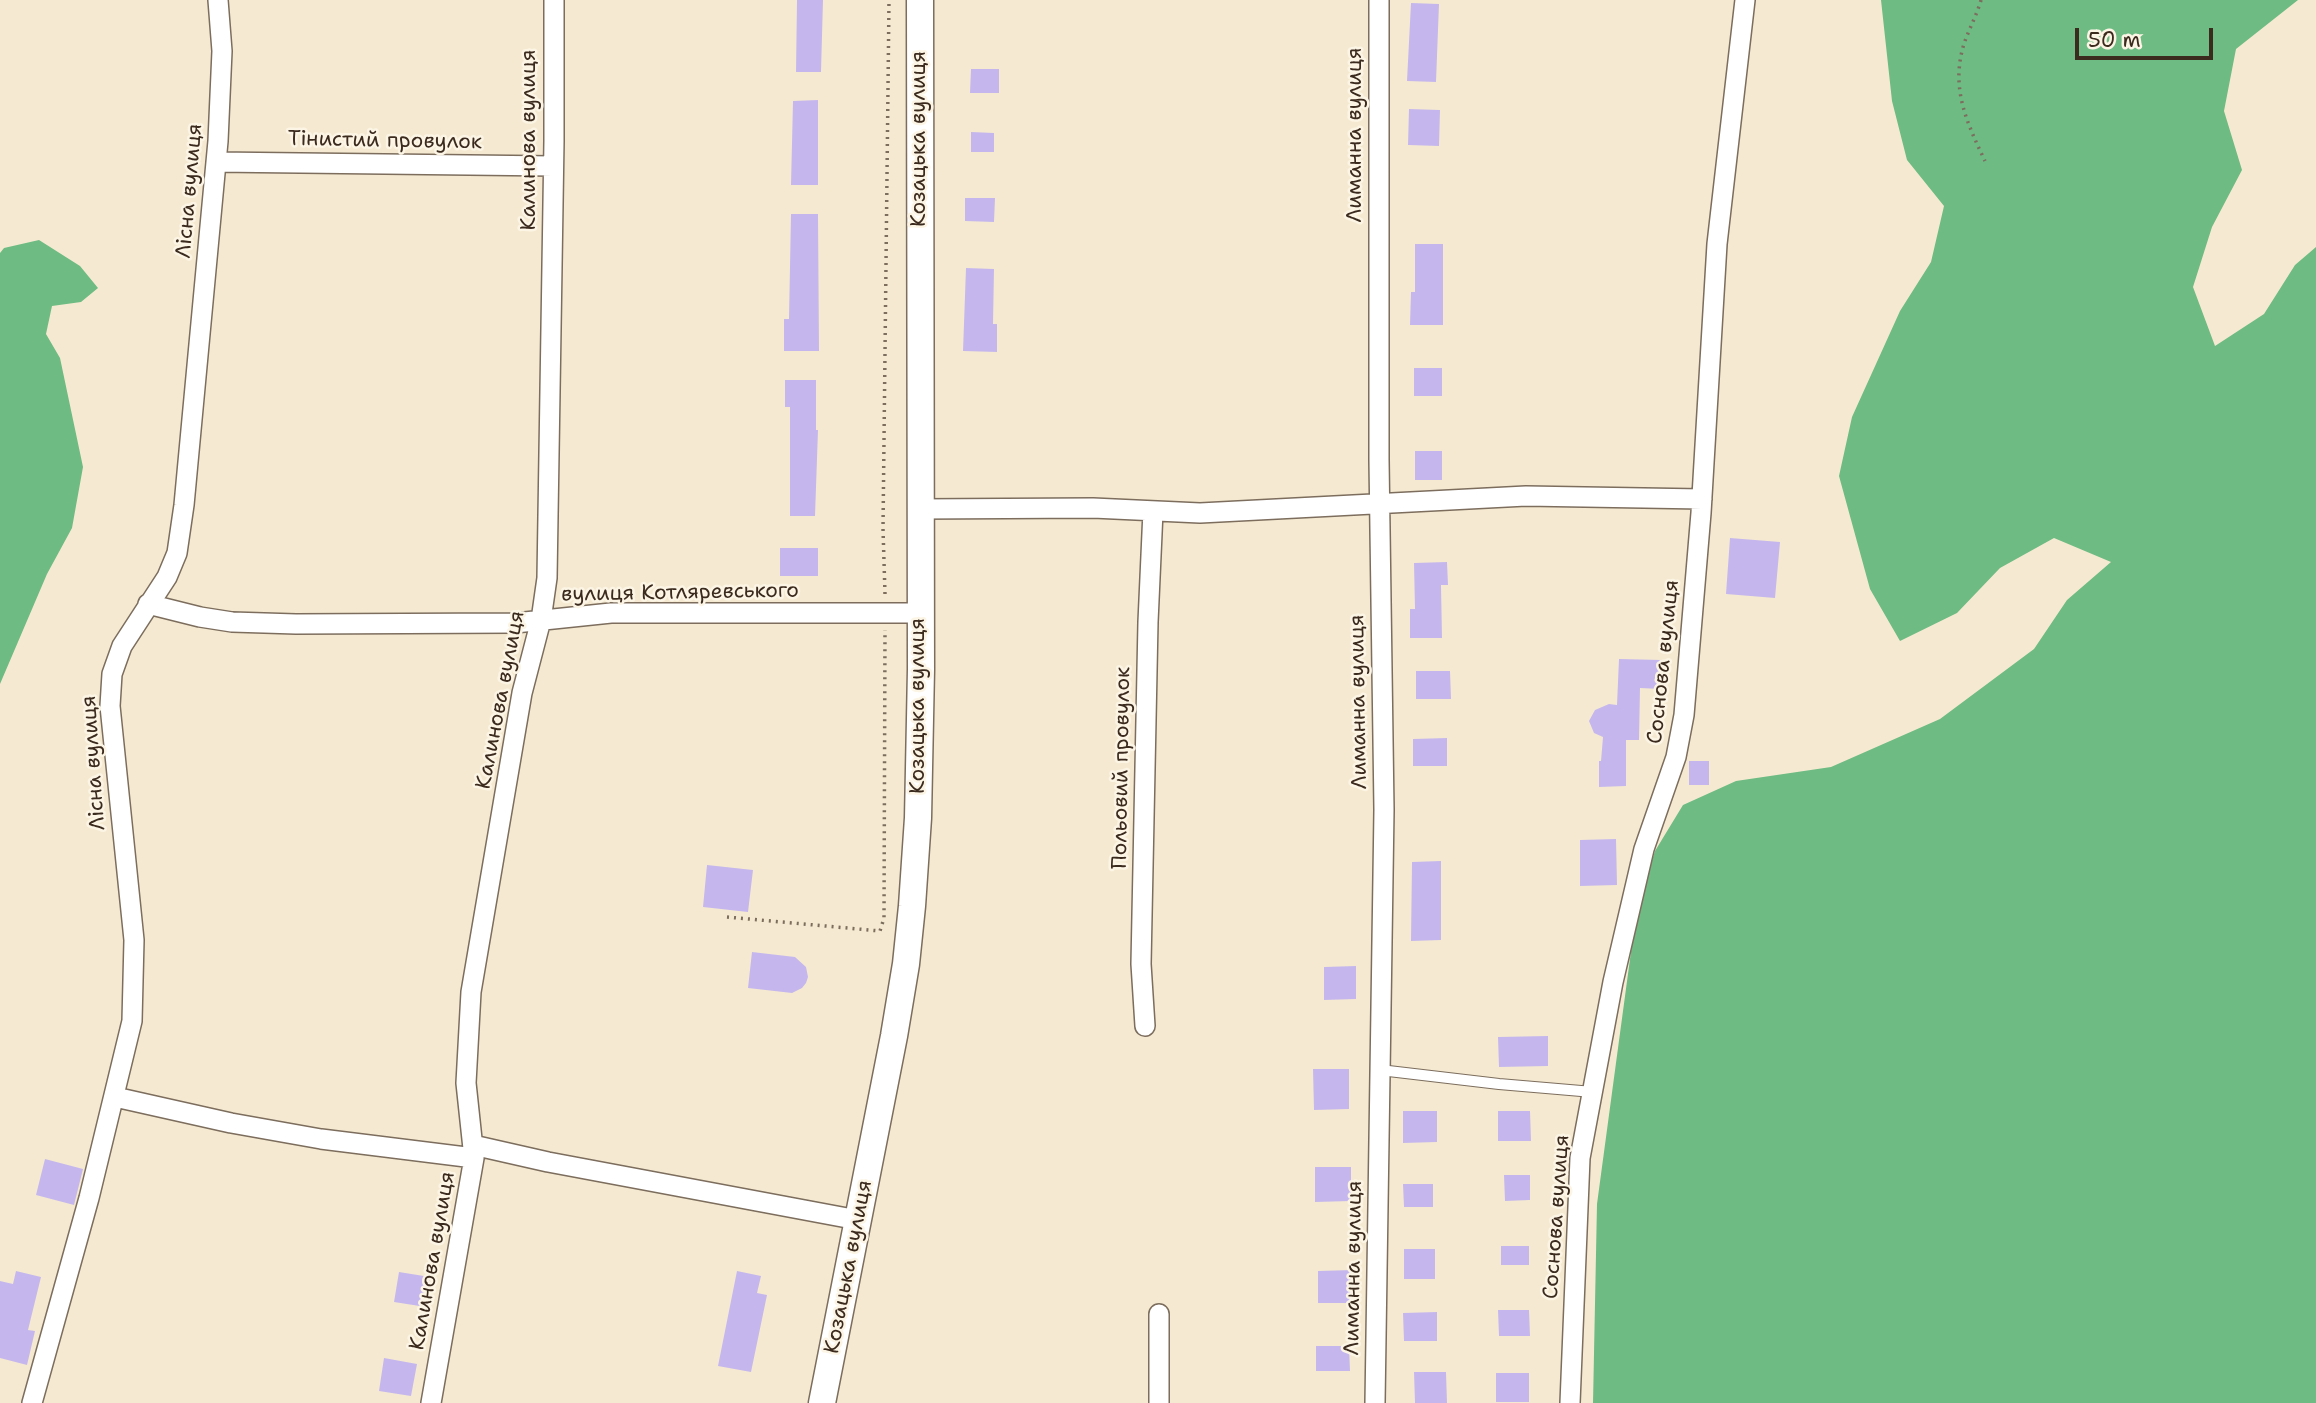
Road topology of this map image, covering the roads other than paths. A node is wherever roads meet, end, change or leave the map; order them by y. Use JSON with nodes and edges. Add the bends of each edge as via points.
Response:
{"nodes":[{"id":1,"x":218,"y":0,"type":"edge"},
{"id":2,"x":554,"y":0,"type":"edge"},
{"id":3,"x":920,"y":0,"type":"edge"},
{"id":4,"x":1379,"y":0,"type":"edge"},
{"id":5,"x":1745,"y":0,"type":"edge"},
{"id":6,"x":216,"y":162,"type":"junction"},
{"id":7,"x":553,"y":166,"type":"junction"},
{"id":8,"x":1702,"y":499,"type":"junction"},
{"id":9,"x":1379,"y":505,"type":"junction"},
{"id":10,"x":919,"y":509,"type":"junction"},
{"id":11,"x":1153,"y":511,"type":"junction"},
{"id":12,"x":148,"y":604,"type":"junction"},
{"id":13,"x":920,"y":613,"type":"junction"},
{"id":14,"x":541,"y":620,"type":"junction"},
{"id":15,"x":1145,"y":1026,"type":"dead end"},
{"id":16,"x":1380,"y":1070,"type":"junction"},
{"id":17,"x":1592,"y":1092,"type":"junction"},
{"id":18,"x":115,"y":1097,"type":"junction"},
{"id":19,"x":473,"y":1151,"type":"junction"},
{"id":20,"x":858,"y":1220,"type":"junction"},
{"id":21,"x":1158,"y":1314,"type":"dead end"},
{"id":22,"x":32,"y":1403,"type":"edge"},
{"id":23,"x":430,"y":1403,"type":"edge"},
{"id":24,"x":822,"y":1403,"type":"edge"},
{"id":25,"x":1159,"y":1403,"type":"edge"},
{"id":26,"x":1375,"y":1403,"type":"edge"},
{"id":27,"x":1570,"y":1403,"type":"edge"}],
"edges":[{"from":1,"to":6,"type":"street","name":"Лісна вулиця","via":[[222,51]]},
{"from":2,"to":7,"type":"street","name":"Калинова вулиця"},
{"from":3,"to":10,"type":"main road","name":"Козацька вулиця"},
{"from":4,"to":9,"type":"street","name":"Лиманна вулиця"},
{"from":5,"to":8,"type":"street","name":"Соснова вулиця","via":[[1717,244]]},
{"from":6,"to":7,"type":"street","name":"Тінистий провулок"},
{"from":6,"to":12,"type":"street","name":"Лісна вулиця","via":[[177,553]]},
{"from":7,"to":14,"type":"street","name":"Калинова вулиця","via":[[547,578]]},
{"from":8,"to":9,"type":"street","via":[[1526,496]]},
{"from":8,"to":17,"type":"street","name":"Соснова вулиця","via":[[1684,716],[1676,757],[1644,849]]},
{"from":9,"to":11,"type":"street"},
{"from":9,"to":16,"type":"street","name":"Лиманна вулиця","via":[[1384,810]]},
{"from":10,"to":11,"type":"street"},
{"from":10,"to":13,"type":"main road","name":"Козацька вулиця"},
{"from":11,"to":15,"type":"street","name":"Польовий провулок","via":[[1142,951]]},
{"from":12,"to":14,"type":"street","name":"вулиця Котляревського","via":[[232,622],[376,625]]},
{"from":12,"to":18,"type":"street","name":"Лісна вулиця","via":[[122,646],[112,674],[110,706],[134,940],[132,1021]]},
{"from":13,"to":14,"type":"street","name":"вулиця Котляревського","via":[[611,614]]},
{"from":13,"to":20,"type":"main road","name":"Козацька вулиця","via":[[918,818],[912,906],[894,1036]]},
{"from":14,"to":19,"type":"street","name":"Калинова вулиця","via":[[522,693],[471,992],[466,1083]]},
{"from":16,"to":17,"type":"lane"},
{"from":16,"to":26,"type":"street","name":"Лиманна вулиця"},
{"from":17,"to":27,"type":"street","name":"Соснова вулиця","via":[[1580,1158]]},
{"from":18,"to":19,"type":"street","via":[[308,1137]]},
{"from":18,"to":22,"type":"street","name":"Лісна вулиця"},
{"from":19,"to":20,"type":"street"},
{"from":19,"to":23,"type":"street","name":"Калинова вулиця"},
{"from":20,"to":24,"type":"main road","name":"Козацька вулиця"},
{"from":21,"to":25,"type":"street"}]}
